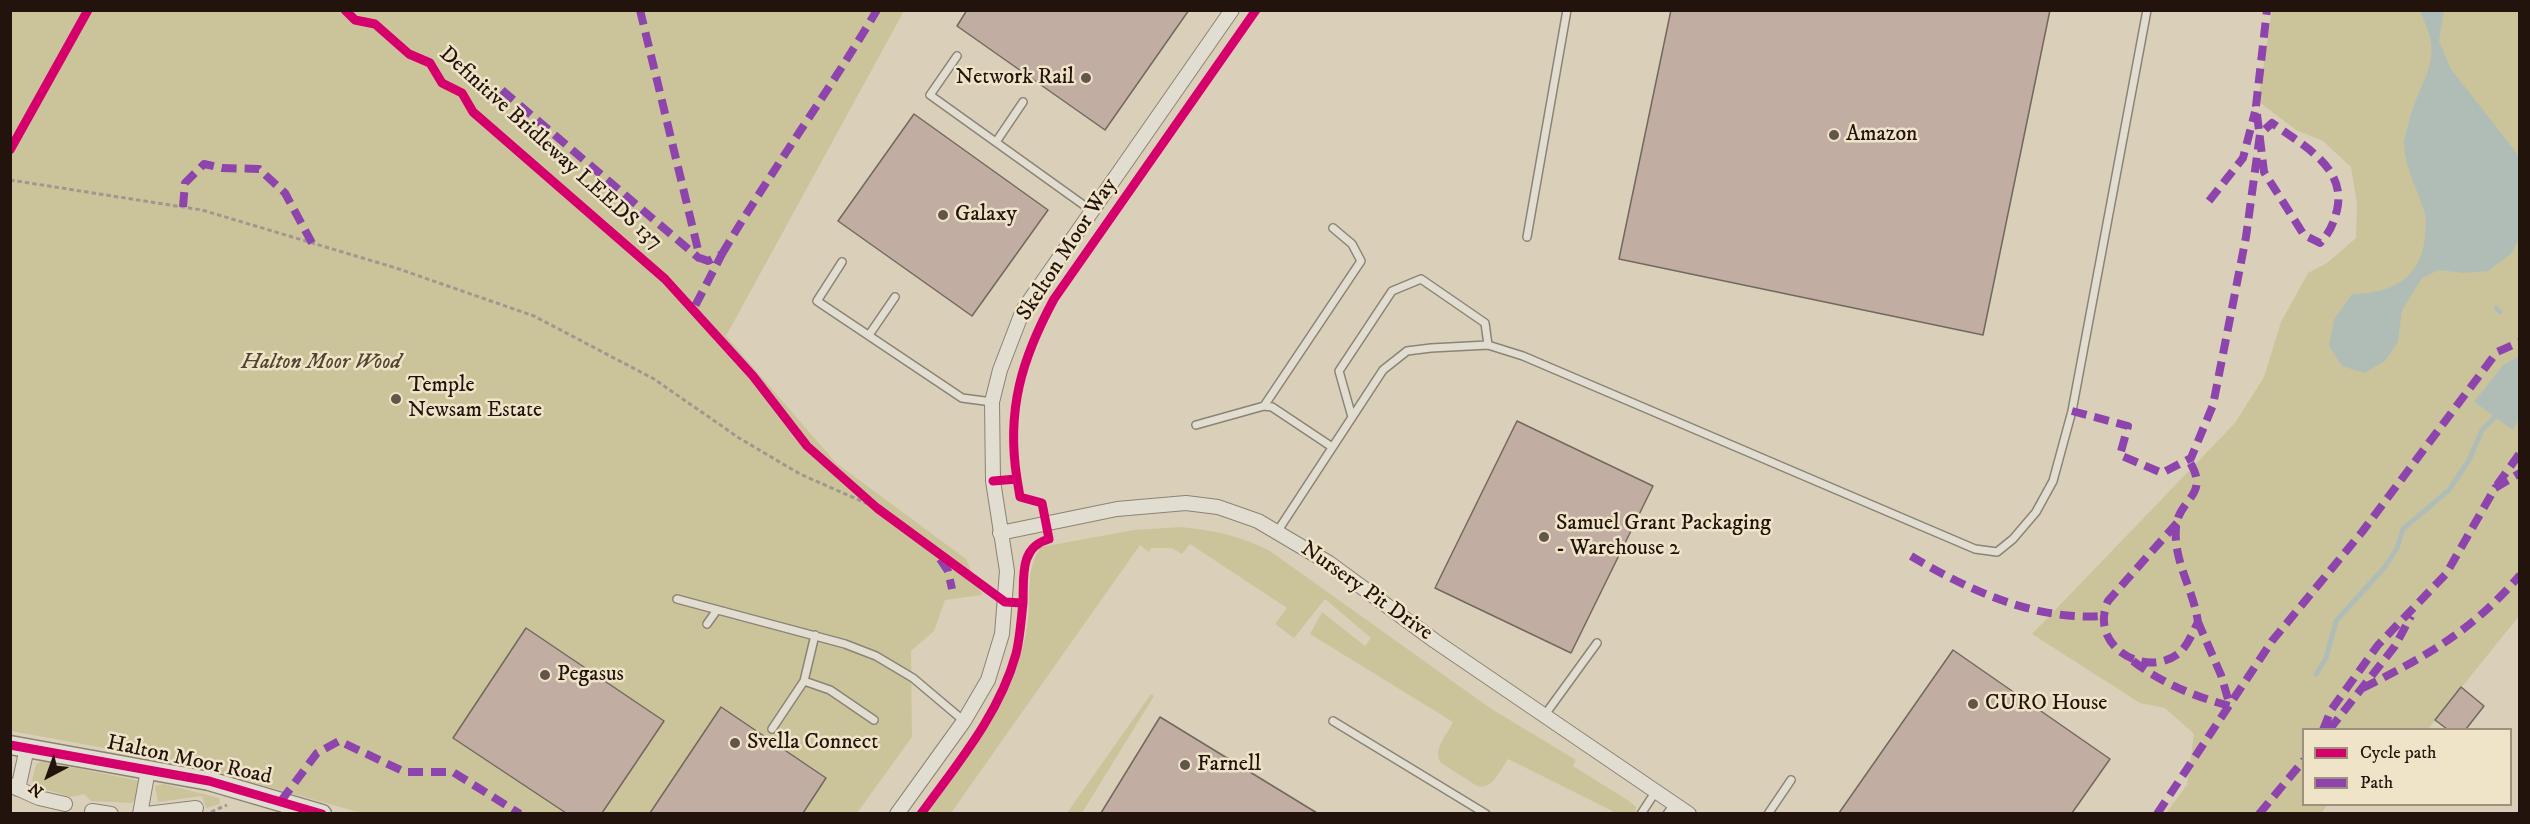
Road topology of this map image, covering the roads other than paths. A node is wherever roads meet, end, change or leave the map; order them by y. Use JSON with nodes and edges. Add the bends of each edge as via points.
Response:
{"nodes":[{"id":1,"x":1232,"y":10,"type":"edge"},
{"id":2,"x":1567,"y":10,"type":"edge"},
{"id":3,"x":2147,"y":10,"type":"edge"},
{"id":4,"x":957,"y":56,"type":"dead end"},
{"id":5,"x":1023,"y":102,"type":"dead end"},
{"id":6,"x":996,"y":142,"type":"junction"},
{"id":7,"x":1092,"y":211,"type":"junction"},
{"id":8,"x":1333,"y":228,"type":"dead end"},
{"id":9,"x":1527,"y":237,"type":"dead end"},
{"id":10,"x":842,"y":262,"type":"dead end"},
{"id":11,"x":895,"y":297,"type":"dead end"},
{"id":12,"x":869,"y":335,"type":"junction"},
{"id":13,"x":1488,"y":345,"type":"junction"},
{"id":14,"x":992,"y":402,"type":"junction"},
{"id":15,"x":1264,"y":406,"type":"junction"},
{"id":16,"x":1352,"y":417,"type":"junction"},
{"id":17,"x":1196,"y":425,"type":"dead end"},
{"id":18,"x":1332,"y":447,"type":"junction"},
{"id":19,"x":1277,"y":532,"type":"junction"},
{"id":20,"x":1000,"y":533,"type":"junction"},
{"id":21,"x":678,"y":599,"type":"dead end"},
{"id":22,"x":717,"y":610,"type":"junction"},
{"id":23,"x":707,"y":624,"type":"dead end"},
{"id":24,"x":815,"y":635,"type":"junction"},
{"id":25,"x":1598,"y":644,"type":"dead end"},
{"id":26,"x":804,"y":681,"type":"junction"},
{"id":27,"x":1544,"y":716,"type":"junction"},
{"id":28,"x":874,"y":720,"type":"dead end"},
{"id":29,"x":964,"y":721,"type":"junction"},
{"id":30,"x":1333,"y":721,"type":"dead end"},
{"id":31,"x":772,"y":729,"type":"dead end"},
{"id":32,"x":19,"y":747,"type":"edge"},
{"id":33,"x":148,"y":770,"type":"junction"},
{"id":34,"x":1791,"y":780,"type":"dead end"},
{"id":35,"x":14,"y":787,"type":"edge"},
{"id":36,"x":1656,"y":791,"type":"junction"},
{"id":37,"x":66,"y":804,"type":"dead end"},
{"id":38,"x":196,"y":808,"type":"dead end"},
{"id":39,"x":1671,"y":808,"type":"edge"},
{"id":40,"x":92,"y":811,"type":"dead end"},
{"id":41,"x":904,"y":811,"type":"edge"},
{"id":42,"x":111,"y":813,"type":"edge"},
{"id":43,"x":140,"y":813,"type":"edge"},
{"id":44,"x":146,"y":813,"type":"edge"},
{"id":45,"x":322,"y":813,"type":"edge"},
{"id":46,"x":1486,"y":813,"type":"edge"},
{"id":47,"x":1641,"y":813,"type":"edge"},
{"id":48,"x":1689,"y":813,"type":"edge"},
{"id":49,"x":1768,"y":813,"type":"edge"}],
"edges":[{"from":1,"to":7,"type":"street","name":"Skelton Moor Way"},
{"from":2,"to":9,"type":"lane"},
{"from":3,"to":13,"type":"lane","via":[[2072,411],[2056,471],[2036,512],[1997,552],[1975,549],[1523,356]]},
{"from":4,"to":6,"type":"lane","via":[[930,95]]},
{"from":5,"to":6,"type":"lane"},
{"from":6,"to":7,"type":"lane"},
{"from":7,"to":14,"type":"street","name":"Skelton Moor Way","via":[[1023,309]]},
{"from":8,"to":15,"type":"lane","via":[[1352,244],[1361,261]]},
{"from":10,"to":12,"type":"lane","via":[[817,301]]},
{"from":11,"to":12,"type":"lane"},
{"from":12,"to":14,"type":"lane","via":[[962,398]]},
{"from":13,"to":16,"type":"lane","via":[[1407,351],[1383,370]]},
{"from":13,"to":16,"type":"lane","via":[[1485,323],[1421,279],[1392,291],[1339,371]]},
{"from":14,"to":20,"type":"street","name":"Skelton Moor Way","via":[[993,481]]},
{"from":15,"to":17,"type":"lane"},
{"from":15,"to":18,"type":"lane","via":[[1272,407]]},
{"from":16,"to":18,"type":"lane"},
{"from":18,"to":19,"type":"lane"},
{"from":19,"to":20,"type":"street","name":"Nursery Pit Drive","via":[[1218,507],[1186,503],[1117,508]]},
{"from":19,"to":27,"type":"street","name":"Nursery Pit Drive","via":[[1329,562]]},
{"from":20,"to":29,"type":"street","name":"Skelton Moor Way","via":[[1007,571],[1002,634],[988,680]]},
{"from":21,"to":22,"type":"lane"},
{"from":22,"to":23,"type":"lane"},
{"from":22,"to":24,"type":"lane"},
{"from":24,"to":26,"type":"lane"},
{"from":24,"to":29,"type":"lane","via":[[876,656],[913,678]]},
{"from":25,"to":27,"type":"lane"},
{"from":26,"to":28,"type":"lane","via":[[830,690]]},
{"from":26,"to":31,"type":"lane"},
{"from":27,"to":36,"type":"street","name":"Nursery Pit Drive"},
{"from":29,"to":41,"type":"street","name":"Skelton Moor Way"},
{"from":30,"to":46,"type":"lane"},
{"from":32,"to":33,"type":"street","name":"Halton Moor Road"},
{"from":32,"to":35,"type":"street","name":"Halton Moor Road"},
{"from":33,"to":43,"type":"street","name":"Halton Moor Road"},
{"from":33,"to":45,"type":"street","name":"Halton Moor Road","via":[[209,781]]},
{"from":34,"to":49,"type":"lane"},
{"from":35,"to":37,"type":"street","name":"Halton Moor Road"},
{"from":36,"to":39,"type":"street","name":"Nursery Pit Drive"},
{"from":36,"to":47,"type":"lane"},
{"from":38,"to":44,"type":"street","name":"Halton Moor Road"},
{"from":39,"to":48,"type":"street","name":"Nursery Pit Drive"},
{"from":40,"to":42,"type":"street"}]}
